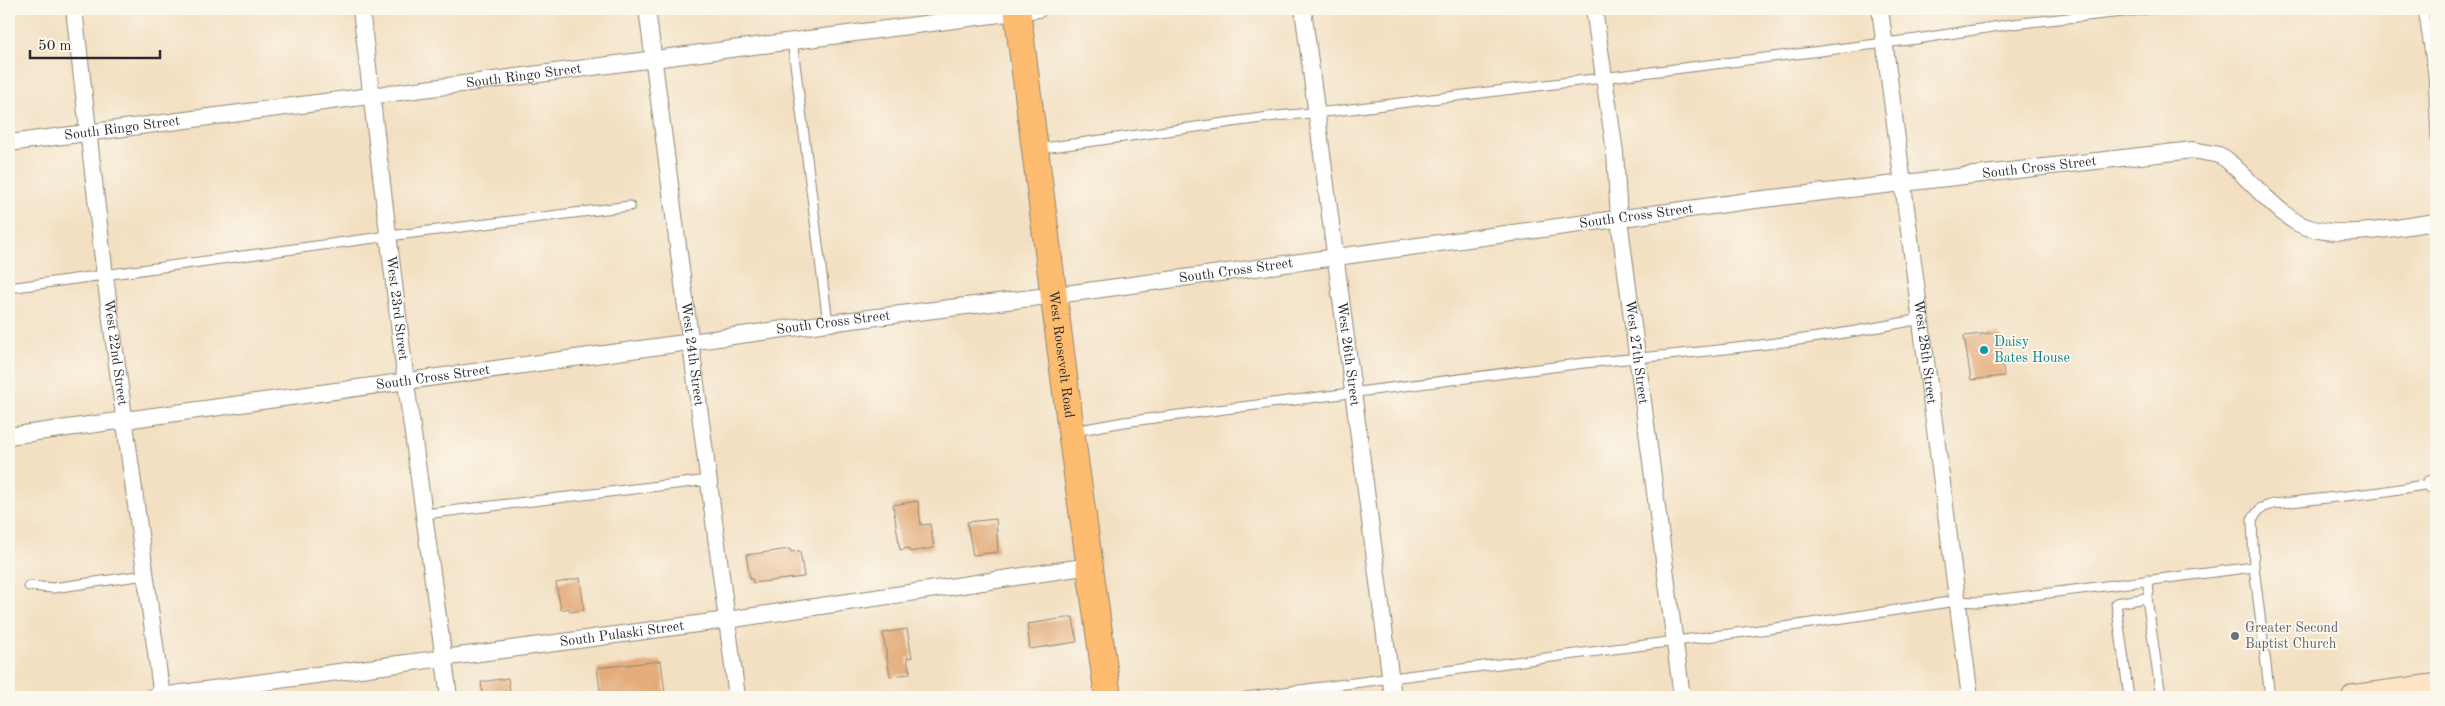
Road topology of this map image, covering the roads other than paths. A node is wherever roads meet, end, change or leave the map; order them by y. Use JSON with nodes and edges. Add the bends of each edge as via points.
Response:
{"nodes":[{"id":1,"x":74,"y":9,"type":"edge"},
{"id":2,"x":361,"y":9,"type":"edge"},
{"id":3,"x":647,"y":9,"type":"edge"},
{"id":4,"x":1303,"y":9,"type":"edge"},
{"id":5,"x":1594,"y":9,"type":"edge"},
{"id":6,"x":1880,"y":9,"type":"edge"},
{"id":7,"x":2151,"y":9,"type":"edge"},
{"id":8,"x":2423,"y":9,"type":"edge"},
{"id":9,"x":1025,"y":10,"type":"edge"},
{"id":10,"x":2080,"y":13,"type":"edge"},
{"id":11,"x":792,"y":40,"type":"junction"},
{"id":12,"x":1884,"y":42,"type":"junction"},
{"id":13,"x":654,"y":60,"type":"junction"},
{"id":14,"x":1603,"y":76,"type":"junction"},
{"id":15,"x":371,"y":95,"type":"junction"},
{"id":16,"x":1317,"y":112,"type":"junction"},
{"id":17,"x":88,"y":132,"type":"junction"},
{"id":18,"x":2436,"y":139,"type":"edge"},
{"id":19,"x":9,"y":143,"type":"edge"},
{"id":20,"x":1036,"y":149,"type":"junction"},
{"id":21,"x":1901,"y":184,"type":"junction"},
{"id":22,"x":630,"y":206,"type":"dead end"},
{"id":23,"x":1619,"y":219,"type":"junction"},
{"id":24,"x":2436,"y":222,"type":"edge"},
{"id":25,"x":389,"y":236,"type":"junction"},
{"id":26,"x":1336,"y":258,"type":"junction"},
{"id":27,"x":105,"y":276,"type":"junction"},
{"id":28,"x":9,"y":288,"type":"edge"},
{"id":29,"x":1055,"y":296,"type":"junction"},
{"id":30,"x":1920,"y":319,"type":"junction"},
{"id":31,"x":828,"y":323,"type":"junction"},
{"id":32,"x":692,"y":342,"type":"junction"},
{"id":33,"x":1638,"y":359,"type":"junction"},
{"id":34,"x":406,"y":383,"type":"junction"},
{"id":35,"x":1353,"y":392,"type":"junction"},
{"id":36,"x":124,"y":419,"type":"junction"},
{"id":37,"x":1071,"y":431,"type":"junction"},
{"id":38,"x":9,"y":436,"type":"edge"},
{"id":39,"x":709,"y":480,"type":"junction"},
{"id":40,"x":2433,"y":483,"type":"edge"},
{"id":41,"x":425,"y":514,"type":"junction"},
{"id":42,"x":1090,"y":566,"type":"junction"},
{"id":43,"x":2254,"y":567,"type":"junction"},
{"id":44,"x":145,"y":575,"type":"junction"},
{"id":45,"x":2147,"y":580,"type":"junction"},
{"id":46,"x":29,"y":586,"type":"dead end"},
{"id":47,"x":2147,"y":598,"type":"junction"},
{"id":48,"x":1956,"y":601,"type":"junction"},
{"id":49,"x":727,"y":620,"type":"junction"},
{"id":50,"x":1675,"y":640,"type":"junction"},
{"id":51,"x":445,"y":657,"type":"junction"},
{"id":52,"x":1391,"y":680,"type":"junction"},
{"id":53,"x":2436,"y":686,"type":"edge"},
{"id":54,"x":2160,"y":696,"type":"edge"},
{"id":55,"x":159,"y":697,"type":"edge"},
{"id":56,"x":449,"y":697,"type":"edge"},
{"id":57,"x":737,"y":697,"type":"edge"},
{"id":58,"x":1108,"y":697,"type":"edge"},
{"id":59,"x":1246,"y":697,"type":"edge"},
{"id":60,"x":1393,"y":697,"type":"edge"},
{"id":61,"x":1682,"y":697,"type":"edge"},
{"id":62,"x":1970,"y":697,"type":"edge"},
{"id":63,"x":2129,"y":697,"type":"edge"},
{"id":64,"x":2149,"y":697,"type":"edge"},
{"id":65,"x":2270,"y":697,"type":"edge"},
{"id":66,"x":2354,"y":697,"type":"edge"}],
"edges":[{"from":1,"to":17,"type":"street","name":"West 22nd Street"},
{"from":2,"to":15,"type":"street","name":"West 23rd Street"},
{"from":3,"to":13,"type":"street","name":"West 24th Street"},
{"from":4,"to":16,"type":"street","name":"West 26th Street"},
{"from":5,"to":14,"type":"street","name":"West 27th Street"},
{"from":6,"to":12,"type":"street","name":"West 28th Street"},
{"from":7,"to":10,"type":"lane"},
{"from":8,"to":18,"type":"lane"},
{"from":9,"to":11,"type":"street","name":"South Ringo Street"},
{"from":9,"to":20,"type":"main road","name":"West Roosevelt Road"},
{"from":10,"to":12,"type":"lane"},
{"from":11,"to":13,"type":"street","name":"South Ringo Street"},
{"from":11,"to":31,"type":"lane"},
{"from":12,"to":14,"type":"lane"},
{"from":12,"to":21,"type":"street","name":"West 28th Street"},
{"from":13,"to":15,"type":"street","name":"South Ringo Street"},
{"from":13,"to":32,"type":"street","name":"West 24th Street"},
{"from":14,"to":16,"type":"lane"},
{"from":14,"to":23,"type":"street","name":"West 27th Street","via":[[1615,152]]},
{"from":15,"to":17,"type":"street","name":"South Ringo Street"},
{"from":15,"to":25,"type":"street","name":"West 23rd Street"},
{"from":16,"to":20,"type":"lane"},
{"from":16,"to":26,"type":"street","name":"West 26th Street"},
{"from":17,"to":19,"type":"street","name":"South Ringo Street"},
{"from":17,"to":27,"type":"street","name":"West 22nd Street"},
{"from":20,"to":29,"type":"main road","name":"West Roosevelt Road"},
{"from":21,"to":23,"type":"street","name":"South Cross Street"},
{"from":21,"to":24,"type":"street","name":"South Cross Street","via":[[2193,150],[2226,159],[2293,220],[2316,230],[2367,230]]},
{"from":21,"to":30,"type":"street","name":"West 28th Street"},
{"from":22,"to":25,"type":"lane"},
{"from":23,"to":26,"type":"street","name":"South Cross Street"},
{"from":23,"to":33,"type":"street","name":"West 27th Street"},
{"from":25,"to":27,"type":"lane"},
{"from":25,"to":34,"type":"street","name":"West 23rd Street"},
{"from":26,"to":29,"type":"street","name":"South Cross Street"},
{"from":26,"to":35,"type":"street","name":"West 26th Street"},
{"from":27,"to":28,"type":"lane"},
{"from":27,"to":36,"type":"street","name":"West 22nd Street"},
{"from":29,"to":31,"type":"street","name":"South Cross Street"},
{"from":29,"to":37,"type":"main road","name":"West Roosevelt Road"},
{"from":30,"to":33,"type":"lane","via":[[1802,339]]},
{"from":30,"to":48,"type":"street","name":"West 28th Street"},
{"from":31,"to":32,"type":"street","name":"South Cross Street"},
{"from":32,"to":34,"type":"street","name":"South Cross Street"},
{"from":32,"to":39,"type":"street","name":"West 24th Street"},
{"from":33,"to":35,"type":"lane"},
{"from":33,"to":50,"type":"street","name":"West 27th Street"},
{"from":34,"to":36,"type":"street","name":"South Cross Street"},
{"from":34,"to":41,"type":"street","name":"West 23rd Street"},
{"from":35,"to":37,"type":"lane"},
{"from":35,"to":52,"type":"street","name":"West 26th Street"},
{"from":36,"to":38,"type":"street","name":"South Cross Street"},
{"from":36,"to":44,"type":"street","name":"West 22nd Street"},
{"from":37,"to":42,"type":"main road","name":"West Roosevelt Road"},
{"from":39,"to":41,"type":"lane"},
{"from":39,"to":49,"type":"street","name":"West 24th Street"},
{"from":40,"to":43,"type":"lane","via":[[2261,508],[2252,519]]},
{"from":41,"to":51,"type":"street","name":"West 23rd Street"},
{"from":42,"to":49,"type":"street","name":"South Pulaski Street"},
{"from":42,"to":58,"type":"main road","name":"West Roosevelt Road"},
{"from":43,"to":45,"type":"lane"},
{"from":43,"to":65,"type":"lane"},
{"from":44,"to":46,"type":"lane","via":[[53,588]]},
{"from":44,"to":55,"type":"street","name":"West 22nd Street"},
{"from":45,"to":47,"type":"lane"},
{"from":45,"to":48,"type":"lane","via":[[1979,602]]},
{"from":47,"to":54,"type":"lane"},
{"from":47,"to":63,"type":"lane","via":[[2116,603]]},
{"from":48,"to":50,"type":"lane"},
{"from":48,"to":62,"type":"street","name":"West 28th Street"},
{"from":49,"to":51,"type":"street","name":"South Pulaski Street"},
{"from":49,"to":57,"type":"street","name":"West 24th Street"},
{"from":50,"to":52,"type":"lane"},
{"from":50,"to":61,"type":"street","name":"West 27th Street"},
{"from":51,"to":55,"type":"street","name":"South Pulaski Street"},
{"from":51,"to":56,"type":"street","name":"West 23rd Street"},
{"from":52,"to":59,"type":"lane"},
{"from":52,"to":60,"type":"street","name":"West 26th Street"},
{"from":53,"to":66,"type":"street"},
{"from":54,"to":64,"type":"lane"}]}
